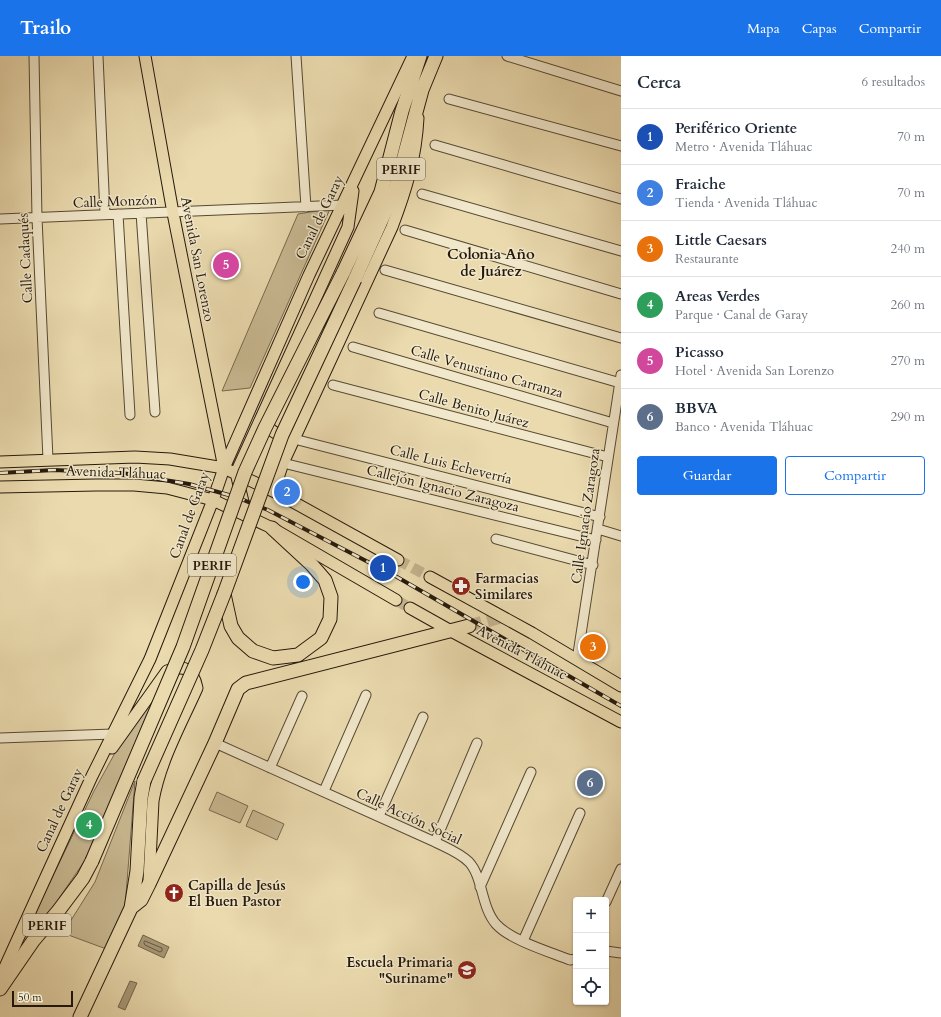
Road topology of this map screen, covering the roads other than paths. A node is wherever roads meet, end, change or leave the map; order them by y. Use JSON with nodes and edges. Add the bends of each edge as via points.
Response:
{"nodes":[{"id":1,"x":34,"y":56,"type":"edge"},
{"id":2,"x":98,"y":56,"type":"edge"},
{"id":3,"x":145,"y":56,"type":"edge"},
{"id":4,"x":296,"y":56,"type":"edge"},
{"id":5,"x":413,"y":56,"type":"edge"},
{"id":6,"x":420,"y":56,"type":"edge"},
{"id":7,"x":436,"y":56,"type":"edge"},
{"id":8,"x":507,"y":56,"type":"edge"},
{"id":9,"x":621,"y":91,"type":"edge"},
{"id":10,"x":449,"y":99,"type":"dead end"},
{"id":11,"x":419,"y":101,"type":"junction"},
{"id":12,"x":435,"y":146,"type":"dead end"},
{"id":13,"x":621,"y":146,"type":"edge"},
{"id":14,"x":422,"y":194,"type":"dead end"},
{"id":15,"x":621,"y":199,"type":"edge"},
{"id":16,"x":306,"y":207,"type":"junction"},
{"id":17,"x":347,"y":207,"type":"junction"},
{"id":18,"x":141,"y":213,"type":"junction"},
{"id":19,"x":173,"y":213,"type":"junction"},
{"id":20,"x":105,"y":214,"type":"junction"},
{"id":21,"x":118,"y":214,"type":"junction"},
{"id":22,"x":37,"y":218,"type":"junction"},
{"id":23,"x":0,"y":220,"type":"edge"},
{"id":24,"x":405,"y":230,"type":"dead end"},
{"id":25,"x":621,"y":252,"type":"edge"},
{"id":26,"x":385,"y":270,"type":"dead end"},
{"id":27,"x":349,"y":276,"type":"junction"},
{"id":28,"x":621,"y":294,"type":"edge"},
{"id":29,"x":379,"y":313,"type":"dead end"},
{"id":30,"x":621,"y":338,"type":"edge"},
{"id":31,"x":353,"y":347,"type":"dead end"},
{"id":32,"x":620,"y":379,"type":"edge"},
{"id":33,"x":333,"y":385,"type":"dead end"},
{"id":34,"x":155,"y":412,"type":"dead end"},
{"id":35,"x":264,"y":412,"type":"junction"},
{"id":36,"x":130,"y":415,"type":"dead end"},
{"id":37,"x":614,"y":423,"type":"junction"},
{"id":38,"x":296,"y":435,"type":"junction"},
{"id":39,"x":608,"y":457,"type":"junction"},
{"id":40,"x":48,"y":459,"type":"junction"},
{"id":41,"x":0,"y":462,"type":"edge"},
{"id":42,"x":283,"y":463,"type":"junction"},
{"id":43,"x":224,"y":468,"type":"junction"},
{"id":44,"x":236,"y":473,"type":"junction"},
{"id":45,"x":0,"y":487,"type":"edge"},
{"id":46,"x":277,"y":493,"type":"junction"},
{"id":47,"x":213,"y":500,"type":"junction"},
{"id":48,"x":246,"y":514,"type":"junction"},
{"id":49,"x":600,"y":517,"type":"junction"},
{"id":50,"x":272,"y":528,"type":"junction"},
{"id":51,"x":598,"y":528,"type":"junction"},
{"id":52,"x":621,"y":536,"type":"edge"},
{"id":53,"x":496,"y":539,"type":"dead end"},
{"id":54,"x":596,"y":540,"type":"junction"},
{"id":55,"x":398,"y":560,"type":"tunnel mouth"},
{"id":56,"x":593,"y":564,"type":"junction"},
{"id":57,"x":430,"y":577,"type":"tunnel mouth"},
{"id":58,"x":224,"y":594,"type":"junction"},
{"id":59,"x":396,"y":600,"type":"tunnel mouth"},
{"id":60,"x":410,"y":608,"type":"tunnel mouth"},
{"id":61,"x":469,"y":626,"type":"tunnel mouth"},
{"id":62,"x":451,"y":631,"type":"junction"},
{"id":63,"x":577,"y":660,"type":"junction"},
{"id":64,"x":621,"y":686,"type":"edge"},
{"id":65,"x":366,"y":694,"type":"dead end"},
{"id":66,"x":302,"y":696,"type":"dead end"},
{"id":67,"x":423,"y":717,"type":"dead end"},
{"id":68,"x":621,"y":722,"type":"edge"},
{"id":69,"x":113,"y":734,"type":"junction"},
{"id":70,"x":0,"y":738,"type":"edge"},
{"id":71,"x":215,"y":742,"type":"junction"},
{"id":72,"x":477,"y":743,"type":"dead end"},
{"id":73,"x":270,"y":768,"type":"junction"},
{"id":74,"x":531,"y":772,"type":"dead end"},
{"id":75,"x":92,"y":776,"type":"junction"},
{"id":76,"x":324,"y":791,"type":"junction"},
{"id":77,"x":580,"y":813,"type":"dead end"},
{"id":78,"x":378,"y":816,"type":"junction"},
{"id":79,"x":435,"y":842,"type":"junction"},
{"id":80,"x":621,"y":869,"type":"edge"},
{"id":81,"x":149,"y":884,"type":"junction"},
{"id":82,"x":480,"y":887,"type":"junction"},
{"id":83,"x":608,"y":897,"type":"edge"},
{"id":84,"x":131,"y":908,"type":"junction"},
{"id":85,"x":523,"y":941,"type":"junction"},
{"id":86,"x":609,"y":951,"type":"edge"},
{"id":87,"x":621,"y":952,"type":"edge"},
{"id":88,"x":573,"y":960,"type":"edge"},
{"id":89,"x":0,"y":988,"type":"edge"},
{"id":90,"x":80,"y":1017,"type":"edge"}],
"edges":[{"from":1,"to":22,"type":"street","name":"Calle Cadaqués"},
{"from":2,"to":20,"type":"street"},
{"from":3,"to":19,"type":"main road","name":"Avenida San Lorenzo"},
{"from":4,"to":16,"type":"street"},
{"from":5,"to":17,"type":"main road","name":"Canal de Garay","via":[[354,183]]},
{"from":6,"to":27,"type":"highway","number":"PERIF","via":[[402,111],[381,192]]},
{"from":7,"to":11,"type":"highway","number":"PERIF"},
{"from":8,"to":9,"type":"street"},
{"from":10,"to":13,"type":"street"},
{"from":11,"to":27,"type":"highway","number":"PERIF","via":[[395,190]]},
{"from":11,"to":38,"type":"main road","via":[[416,141],[406,188],[394,220]]},
{"from":12,"to":15,"type":"street"},
{"from":14,"to":25,"type":"street"},
{"from":16,"to":17,"type":"street","name":"Calle Monzón"},
{"from":16,"to":19,"type":"street","name":"Calle Monzón"},
{"from":17,"to":35,"type":"main road","via":[[348,227]]},
{"from":17,"to":43,"type":"main road","name":"Canal de Garay","via":[[309,275]]},
{"from":18,"to":19,"type":"street","name":"Calle Monzón"},
{"from":18,"to":21,"type":"street","name":"Calle Monzón"},
{"from":18,"to":34,"type":"street"},
{"from":19,"to":43,"type":"main road","name":"Avenida San Lorenzo"},
{"from":20,"to":21,"type":"street","name":"Calle Monzón"},
{"from":20,"to":22,"type":"street","name":"Calle Monzón"},
{"from":21,"to":36,"type":"street"},
{"from":22,"to":23,"type":"street","name":"Calle Monzón"},
{"from":22,"to":40,"type":"street","name":"Calle Cadaqués"},
{"from":24,"to":28,"type":"street"},
{"from":26,"to":30,"type":"street"},
{"from":27,"to":58,"type":"highway","number":"PERIF","bridge":true,"via":[[282,436]]},
{"from":27,"to":89,"type":"highway","number":"PERIF","bridge":true,"via":[[265,428],[245,472],[183,646],[92,861],[83,878],[33,940]]},
{"from":29,"to":32,"type":"street"},
{"from":31,"to":37,"type":"street","name":"Calle Venustiano Carranza"},
{"from":32,"to":37,"type":"street","name":"Calle Ignacio Zaragoza"},
{"from":33,"to":39,"type":"street","name":"Calle Benito Juárez"},
{"from":35,"to":38,"type":"main road","via":[[268,428],[272,431]]},
{"from":35,"to":44,"type":"main road"},
{"from":37,"to":39,"type":"street","name":"Calle Ignacio Zaragoza"},
{"from":38,"to":42,"type":"main road"},
{"from":38,"to":49,"type":"street","name":"Calle Luis Echeverría"},
{"from":39,"to":49,"type":"street","name":"Calle Ignacio Zaragoza"},
{"from":40,"to":41,"type":"main road","name":"Avenida Tláhuac"},
{"from":40,"to":43,"type":"main road","name":"Avenida Tláhuac","via":[[135,457],[170,459]]},
{"from":42,"to":46,"type":"main road","via":[[277,482]]},
{"from":42,"to":54,"type":"street","name":"Callejón Ignacio Zaragoza"},
{"from":43,"to":44,"type":"main road","name":"Avenida Tláhuac"},
{"from":43,"to":47,"type":"main road","name":"Canal de Garay"},
{"from":44,"to":46,"type":"main road","name":"Avenida Tláhuac"},
{"from":44,"to":48,"type":"main road"},
{"from":45,"to":47,"type":"main road","name":"Avenida Tláhuac","via":[[96,484],[167,488]]},
{"from":46,"to":55,"type":"main road","name":"Avenida Tláhuac"},
{"from":47,"to":48,"type":"main road","name":"Avenida Tláhuac"},
{"from":47,"to":69,"type":"main road","name":"Canal de Garay","via":[[159,639]]},
{"from":48,"to":50,"type":"main road","name":"Avenida Tláhuac"},
{"from":49,"to":51,"type":"street","name":"Calle Ignacio Zaragoza"},
{"from":50,"to":58,"type":"highway","via":[[325,580],[331,597],[330,619],[321,638],[298,655],[273,658],[253,651],[238,638],[231,626]]},
{"from":50,"to":59,"type":"main road","name":"Avenida Tláhuac"},
{"from":51,"to":52,"type":"street"},
{"from":51,"to":54,"type":"street","name":"Calle Ignacio Zaragoza"},
{"from":53,"to":56,"type":"street"},
{"from":54,"to":56,"type":"street","name":"Calle Ignacio Zaragoza"},
{"from":56,"to":63,"type":"street","name":"Calle Ignacio Zaragoza"},
{"from":57,"to":63,"type":"main road","name":"Avenida Tláhuac"},
{"from":58,"to":84,"type":"highway","number":"PERIF","bridge":true,"via":[[144,781],[140,798],[137,871]]},
{"from":60,"to":62,"type":"main road","name":"Avenida Tláhuac"},
{"from":61,"to":62,"type":"highway"},
{"from":62,"to":68,"type":"main road","name":"Avenida Tláhuac"},
{"from":62,"to":71,"type":"highway","via":[[246,683],[238,689]]},
{"from":63,"to":64,"type":"main road","name":"Avenida Tláhuac"},
{"from":65,"to":76,"type":"street"},
{"from":66,"to":73,"type":"street"},
{"from":67,"to":78,"type":"street"},
{"from":69,"to":70,"type":"street"},
{"from":69,"to":75,"type":"main road","name":"Canal de Garay"},
{"from":71,"to":73,"type":"street","name":"Calle Acción Social"},
{"from":71,"to":81,"type":"highway"},
{"from":72,"to":79,"type":"street"},
{"from":73,"to":76,"type":"street","name":"Calle Acción Social"},
{"from":74,"to":82,"type":"street"},
{"from":75,"to":81,"type":"main road","via":[[167,671],[178,667],[187,669],[195,676],[198,688],[162,766],[155,788]]},
{"from":75,"to":89,"type":"main road","name":"Canal de Garay","via":[[5,967]]},
{"from":76,"to":78,"type":"street","name":"Calle Acción Social"},
{"from":77,"to":85,"type":"street"},
{"from":78,"to":79,"type":"street","name":"Calle Acción Social"},
{"from":79,"to":82,"type":"street","name":"Calle Acción Social","via":[[460,854],[470,864]]},
{"from":80,"to":83,"type":"street"},
{"from":81,"to":84,"type":"highway","via":[[141,900]]},
{"from":82,"to":85,"type":"street","name":"Calle Acción Social","via":[[490,918],[507,933]]},
{"from":84,"to":90,"type":"highway","number":"PERIF"},
{"from":85,"to":88,"type":"street","name":"Calle Acción Social"},
{"from":86,"to":87,"type":"street"}]}
